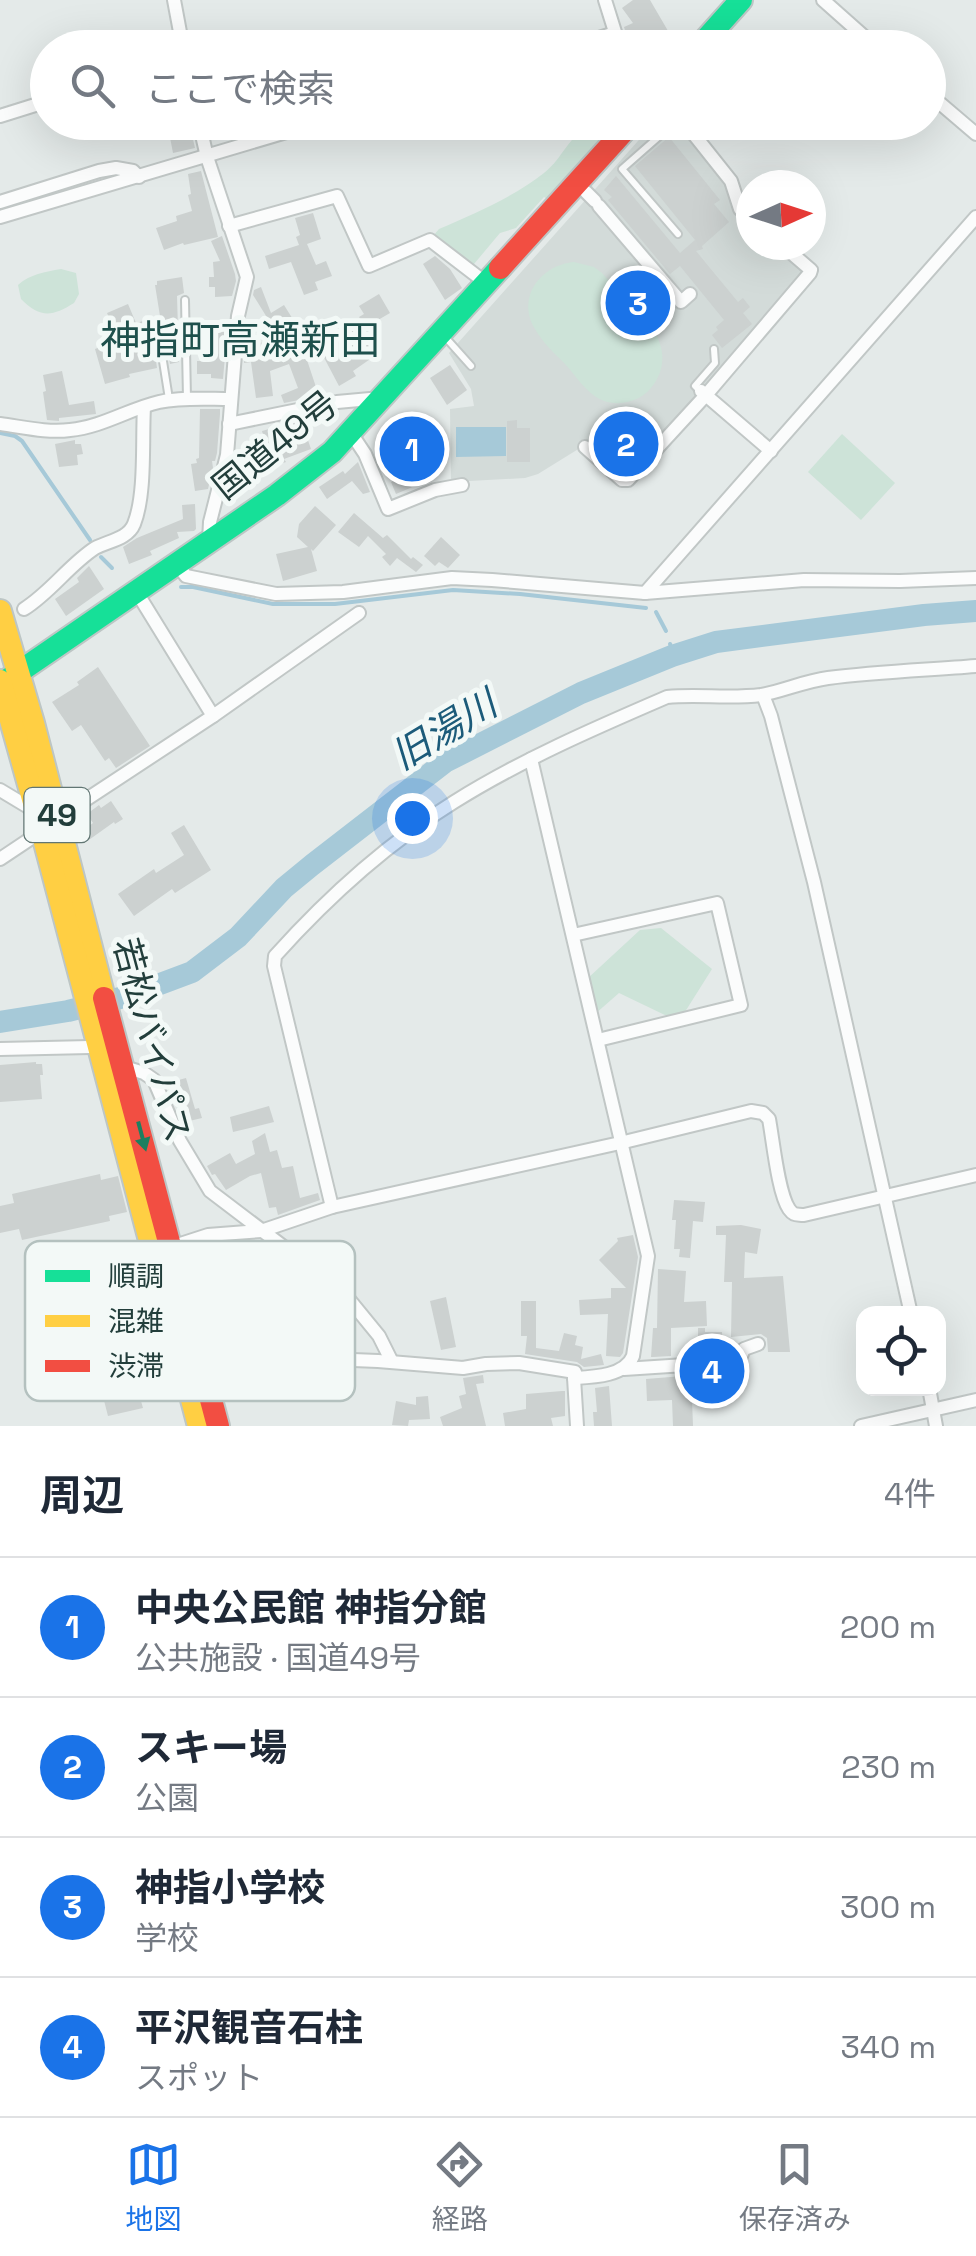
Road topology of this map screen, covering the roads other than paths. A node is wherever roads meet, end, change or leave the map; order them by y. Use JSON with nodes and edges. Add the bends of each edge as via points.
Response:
{"nodes":[{"id":1,"x":174,"y":0,"type":"edge"},
{"id":2,"x":605,"y":0,"type":"edge"},
{"id":3,"x":740,"y":0,"type":"edge"},
{"id":4,"x":822,"y":0,"type":"edge"},
{"id":5,"x":180,"y":30,"type":"edge"},
{"id":6,"x":614,"y":30,"type":"edge"},
{"id":7,"x":714,"y":30,"type":"edge"},
{"id":8,"x":856,"y":30,"type":"edge"},
{"id":9,"x":30,"y":107,"type":"edge"},
{"id":10,"x":946,"y":108,"type":"edge"},
{"id":11,"x":0,"y":116,"type":"edge"},
{"id":12,"x":976,"y":134,"type":"edge"},
{"id":13,"x":203,"y":140,"type":"edge"},
{"id":14,"x":262,"y":140,"type":"edge"},
{"id":15,"x":616,"y":140,"type":"edge"},
{"id":16,"x":655,"y":140,"type":"edge"},
{"id":17,"x":698,"y":140,"type":"edge"},
{"id":18,"x":207,"y":157,"type":"junction"},
{"id":19,"x":139,"y":177,"type":"junction"},
{"id":20,"x":736,"y":197,"type":"edge"},
{"id":21,"x":594,"y":200,"type":"dead end"},
{"id":22,"x":0,"y":202,"type":"edge"},
{"id":23,"x":976,"y":216,"type":"edge"},
{"id":24,"x":0,"y":218,"type":"edge"},
{"id":25,"x":229,"y":226,"type":"junction"},
{"id":26,"x":678,"y":234,"type":"dead end"},
{"id":27,"x":799,"y":260,"type":"edge"},
{"id":28,"x":486,"y":284,"type":"junction"},
{"id":29,"x":690,"y":294,"type":"dead end"},
{"id":30,"x":185,"y":300,"type":"dead end"},
{"id":31,"x":441,"y":334,"type":"junction"},
{"id":32,"x":714,"y":349,"type":"dead end"},
{"id":33,"x":162,"y":356,"type":"dead end"},
{"id":34,"x":471,"y":366,"type":"dead end"},
{"id":35,"x":702,"y":392,"type":"junction"},
{"id":36,"x":383,"y":398,"type":"junction"},
{"id":37,"x":230,"y":399,"type":"junction"},
{"id":38,"x":169,"y":400,"type":"junction"},
{"id":39,"x":187,"y":400,"type":"junction"},
{"id":40,"x":144,"y":407,"type":"junction"},
{"id":41,"x":0,"y":424,"type":"edge"},
{"id":42,"x":229,"y":424,"type":"junction"},
{"id":43,"x":350,"y":433,"type":"junction"},
{"id":44,"x":585,"y":447,"type":"dead end"},
{"id":45,"x":771,"y":451,"type":"junction"},
{"id":46,"x":462,"y":485,"type":"dead end"},
{"id":47,"x":209,"y":541,"type":"junction"},
{"id":48,"x":176,"y":564,"type":"junction"},
{"id":49,"x":976,"y":578,"type":"edge"},
{"id":50,"x":136,"y":591,"type":"junction"},
{"id":51,"x":645,"y":593,"type":"junction"},
{"id":52,"x":24,"y":609,"type":"dead end"},
{"id":53,"x":0,"y":611,"type":"edge"},
{"id":54,"x":359,"y":613,"type":"dead end"},
{"id":55,"x":976,"y":666,"type":"edge"},
{"id":56,"x":5,"y":681,"type":"edge"},
{"id":57,"x":762,"y":695,"type":"junction"},
{"id":58,"x":213,"y":716,"type":"junction"},
{"id":59,"x":531,"y":760,"type":"junction"},
{"id":60,"x":0,"y":790,"type":"edge"},
{"id":61,"x":46,"y":820,"type":"junction"},
{"id":62,"x":0,"y":859,"type":"edge"},
{"id":63,"x":573,"y":935,"type":"junction"},
{"id":64,"x":598,"y":1040,"type":"junction"},
{"id":65,"x":102,"y":1045,"type":"junction"},
{"id":66,"x":0,"y":1049,"type":"edge"},
{"id":67,"x":124,"y":1067,"type":"junction"},
{"id":68,"x":620,"y":1143,"type":"junction"},
{"id":69,"x":976,"y":1175,"type":"edge"},
{"id":70,"x":884,"y":1196,"type":"junction"},
{"id":71,"x":332,"y":1207,"type":"junction"},
{"id":72,"x":261,"y":1230,"type":"junction"},
{"id":73,"x":152,"y":1241,"type":"edge"},
{"id":74,"x":169,"y":1241,"type":"edge"},
{"id":75,"x":190,"y":1241,"type":"edge"},
{"id":76,"x":276,"y":1241,"type":"edge"},
{"id":77,"x":909,"y":1306,"type":"edge"},
{"id":78,"x":355,"y":1307,"type":"edge"},
{"id":79,"x":758,"y":1344,"type":"dead end"},
{"id":80,"x":355,"y":1360,"type":"edge"},
{"id":81,"x":392,"y":1362,"type":"junction"},
{"id":82,"x":624,"y":1370,"type":"junction"},
{"id":83,"x":574,"y":1378,"type":"junction"},
{"id":84,"x":930,"y":1396,"type":"edge"},
{"id":85,"x":976,"y":1400,"type":"edge"},
{"id":86,"x":193,"y":1401,"type":"edge"},
{"id":87,"x":211,"y":1401,"type":"edge"},
{"id":88,"x":934,"y":1410,"type":"junction"},
{"id":89,"x":199,"y":1426,"type":"edge"},
{"id":90,"x":218,"y":1426,"type":"edge"},
{"id":91,"x":577,"y":1426,"type":"edge"},
{"id":92,"x":862,"y":1426,"type":"edge"},
{"id":93,"x":936,"y":1426,"type":"edge"}],
"edges":[{"from":1,"to":5,"type":"street"},
{"from":2,"to":6,"type":"street"},
{"from":3,"to":7,"type":"highway"},
{"from":4,"to":8,"type":"street"},
{"from":9,"to":11,"type":"street"},
{"from":10,"to":12,"type":"street"},
{"from":13,"to":18,"type":"street"},
{"from":14,"to":18,"type":"street"},
{"from":15,"to":28,"type":"highway","name":"国道49号"},
{"from":16,"to":26,"type":"lane","via":[[622,169]]},
{"from":17,"to":20,"type":"street"},
{"from":18,"to":19,"type":"street"},
{"from":18,"to":25,"type":"street"},
{"from":19,"to":22,"type":"street","via":[[107,169]]},
{"from":19,"to":24,"type":"street"},
{"from":21,"to":29,"type":"street","via":[[681,302]]},
{"from":23,"to":45,"type":"street"},
{"from":25,"to":28,"type":"street","via":[[337,196],[368,266],[430,240]]},
{"from":25,"to":37,"type":"street","via":[[247,278]]},
{"from":27,"to":35,"type":"street","via":[[810,273]]},
{"from":28,"to":31,"type":"highway","name":"国道49号"},
{"from":30,"to":39,"type":"lane"},
{"from":31,"to":34,"type":"lane"},
{"from":31,"to":36,"type":"highway","name":"国道49号"},
{"from":32,"to":35,"type":"lane","via":[[715,363],[695,386]]},
{"from":33,"to":38,"type":"lane"},
{"from":35,"to":44,"type":"street","via":[[628,480]]},
{"from":35,"to":45,"type":"street"},
{"from":36,"to":42,"type":"street"},
{"from":36,"to":43,"type":"highway","name":"国道49号"},
{"from":37,"to":39,"type":"street"},
{"from":37,"to":42,"type":"street"},
{"from":38,"to":39,"type":"street"},
{"from":38,"to":40,"type":"street"},
{"from":40,"to":41,"type":"street","via":[[74,430]]},
{"from":40,"to":52,"type":"street","via":[[140,496],[131,528],[94,549]]},
{"from":42,"to":47,"type":"street"},
{"from":43,"to":46,"type":"street","via":[[388,509]]},
{"from":43,"to":47,"type":"highway","name":"国道49号","via":[[277,496]]},
{"from":45,"to":51,"type":"street"},
{"from":47,"to":48,"type":"highway","name":"国道49号"},
{"from":48,"to":50,"type":"highway","name":"国道49号"},
{"from":48,"to":51,"type":"street","via":[[186,576],[276,594],[452,578]]},
{"from":49,"to":51,"type":"street","via":[[804,580]]},
{"from":50,"to":56,"type":"highway","name":"国道49号"},
{"from":50,"to":58,"type":"street"},
{"from":53,"to":56,"type":"highway","name":"若松バイパス"},
{"from":54,"to":58,"type":"street"},
{"from":55,"to":57,"type":"street","via":[[828,678]]},
{"from":56,"to":61,"type":"highway","name":"若松バイパス","number":"49"},
{"from":57,"to":59,"type":"street","via":[[668,697]]},
{"from":57,"to":70,"type":"street","via":[[814,882]]},
{"from":58,"to":61,"type":"street"},
{"from":59,"to":63,"type":"street"},
{"from":59,"to":71,"type":"street","via":[[394,845],[275,956]]},
{"from":60,"to":61,"type":"street"},
{"from":61,"to":62,"type":"street"},
{"from":61,"to":65,"type":"highway","name":"若松バイパス","number":"49"},
{"from":63,"to":64,"type":"street"},
{"from":63,"to":64,"type":"street","via":[[716,903],[741,1005]]},
{"from":64,"to":68,"type":"street"},
{"from":65,"to":66,"type":"street"},
{"from":65,"to":67,"type":"highway","name":"若松バイパス","number":"49"},
{"from":65,"to":73,"type":"highway","name":"若松バイパス","number":"49"},
{"from":67,"to":72,"type":"street","via":[[154,1080],[210,1191]]},
{"from":67,"to":74,"type":"highway","name":"若松バイパス","number":"49","one_way":true},
{"from":68,"to":70,"type":"street","via":[[751,1111],[769,1119],[783,1193],[795,1214]]},
{"from":68,"to":71,"type":"street"},
{"from":68,"to":82,"type":"street","via":[[648,1256]]},
{"from":69,"to":70,"type":"street"},
{"from":70,"to":77,"type":"street"},
{"from":71,"to":72,"type":"street"},
{"from":72,"to":75,"type":"street"},
{"from":72,"to":76,"type":"street"},
{"from":78,"to":81,"type":"street"},
{"from":79,"to":82,"type":"street","via":[[731,1362]]},
{"from":80,"to":81,"type":"street"},
{"from":81,"to":83,"type":"street","via":[[463,1368],[519,1363],[575,1372]]},
{"from":82,"to":83,"type":"street"},
{"from":83,"to":91,"type":"street"},
{"from":84,"to":88,"type":"street"},
{"from":85,"to":88,"type":"street"},
{"from":86,"to":89,"type":"highway","name":"若松バイパス","number":"49"},
{"from":87,"to":90,"type":"highway","name":"若松バイパス","number":"49"},
{"from":88,"to":92,"type":"street"},
{"from":88,"to":93,"type":"street"}]}
